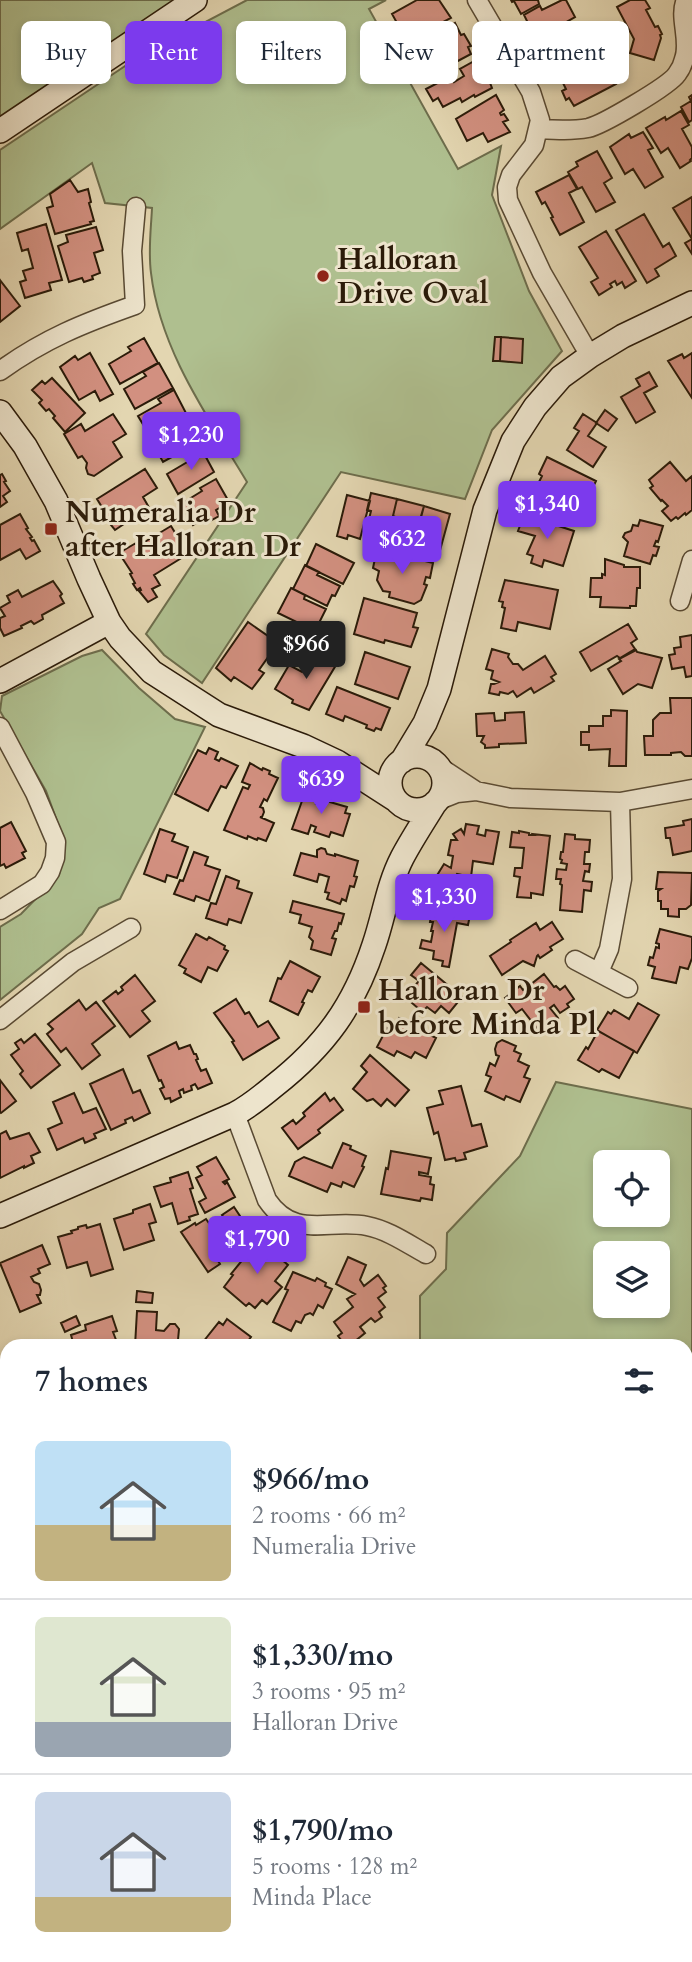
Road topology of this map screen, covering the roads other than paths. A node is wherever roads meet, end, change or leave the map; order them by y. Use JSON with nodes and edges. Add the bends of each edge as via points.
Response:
{"nodes":[{"id":1,"x":195,"y":0,"type":"edge"},
{"id":2,"x":477,"y":0,"type":"edge"},
{"id":3,"x":686,"y":0,"type":"edge"},
{"id":4,"x":539,"y":129,"type":"junction"},
{"id":5,"x":0,"y":131,"type":"edge"},
{"id":6,"x":136,"y":207,"type":"dead end"},
{"id":7,"x":692,"y":303,"type":"edge"},
{"id":8,"x":590,"y":356,"type":"junction"},
{"id":9,"x":0,"y":371,"type":"edge"},
{"id":10,"x":0,"y":412,"type":"edge"},
{"id":11,"x":692,"y":560,"type":"edge"},
{"id":12,"x":680,"y":601,"type":"dead end"},
{"id":13,"x":109,"y":622,"type":"junction"},
{"id":14,"x":0,"y":681,"type":"edge"},
{"id":15,"x":429,"y":715,"type":"junction"},
{"id":16,"x":0,"y":727,"type":"edge"},
{"id":17,"x":400,"y":763,"type":"junction"},
{"id":18,"x":434,"y":763,"type":"junction"},
{"id":19,"x":346,"y":766,"type":"junction"},
{"id":20,"x":692,"y":789,"type":"edge"},
{"id":21,"x":476,"y":791,"type":"junction"},
{"id":22,"x":398,"y":801,"type":"junction"},
{"id":23,"x":436,"y":802,"type":"junction"},
{"id":24,"x":620,"y":802,"type":"junction"},
{"id":25,"x":402,"y":859,"type":"junction"},
{"id":26,"x":0,"y":910,"type":"edge"},
{"id":27,"x":131,"y":928,"type":"dead end"},
{"id":28,"x":575,"y":960,"type":"dead end"},
{"id":29,"x":599,"y":972,"type":"junction"},
{"id":30,"x":628,"y":988,"type":"dead end"},
{"id":31,"x":0,"y":1020,"type":"edge"},
{"id":32,"x":235,"y":1114,"type":"junction"},
{"id":33,"x":0,"y":1216,"type":"edge"},
{"id":34,"x":426,"y":1254,"type":"dead end"}],
"edges":[{"from":1,"to":5,"type":"street"},
{"from":2,"to":4,"type":"street","via":[[531,92]]},
{"from":3,"to":4,"type":"street","via":[[686,57],[677,75],[591,127]]},
{"from":4,"to":8,"type":"street","via":[[534,145],[511,176],[508,200],[542,273]]},
{"from":6,"to":9,"type":"street","via":[[132,251],[135,305],[61,333]]},
{"from":7,"to":8,"type":"street"},
{"from":8,"to":15,"type":"street","via":[[561,377],[513,441],[485,510]]},
{"from":10,"to":13,"type":"street","via":[[45,481]]},
{"from":11,"to":12,"type":"street"},
{"from":13,"to":14,"type":"street"},
{"from":13,"to":19,"type":"street","via":[[152,672],[219,715]]},
{"from":15,"to":17,"type":"street"},
{"from":15,"to":18,"type":"street"},
{"from":16,"to":26,"type":"street","via":[[56,842],[55,858],[42,884]]},
{"from":17,"to":18,"type":"street","via":[[411,757]]},
{"from":17,"to":19,"type":"street","via":[[371,769]]},
{"from":17,"to":22,"type":"street","via":[[391,782]]},
{"from":18,"to":21,"type":"street"},
{"from":18,"to":23,"type":"street","via":[[444,780]]},
{"from":19,"to":22,"type":"street"},
{"from":20,"to":24,"type":"street"},
{"from":21,"to":23,"type":"street"},
{"from":21,"to":24,"type":"street","via":[[510,798]]},
{"from":22,"to":23,"type":"street","via":[[417,810]]},
{"from":22,"to":25,"type":"street","via":[[404,830]]},
{"from":23,"to":25,"type":"street"},
{"from":24,"to":29,"type":"street","via":[[622,879],[609,949]]},
{"from":25,"to":32,"type":"street","via":[[358,987],[332,1031],[299,1066]]},
{"from":27,"to":31,"type":"street","via":[[74,962]]},
{"from":28,"to":29,"type":"street"},
{"from":29,"to":30,"type":"street"},
{"from":32,"to":33,"type":"street"},
{"from":32,"to":34,"type":"street","via":[[268,1200],[285,1218],[309,1226],[369,1226]]}]}
